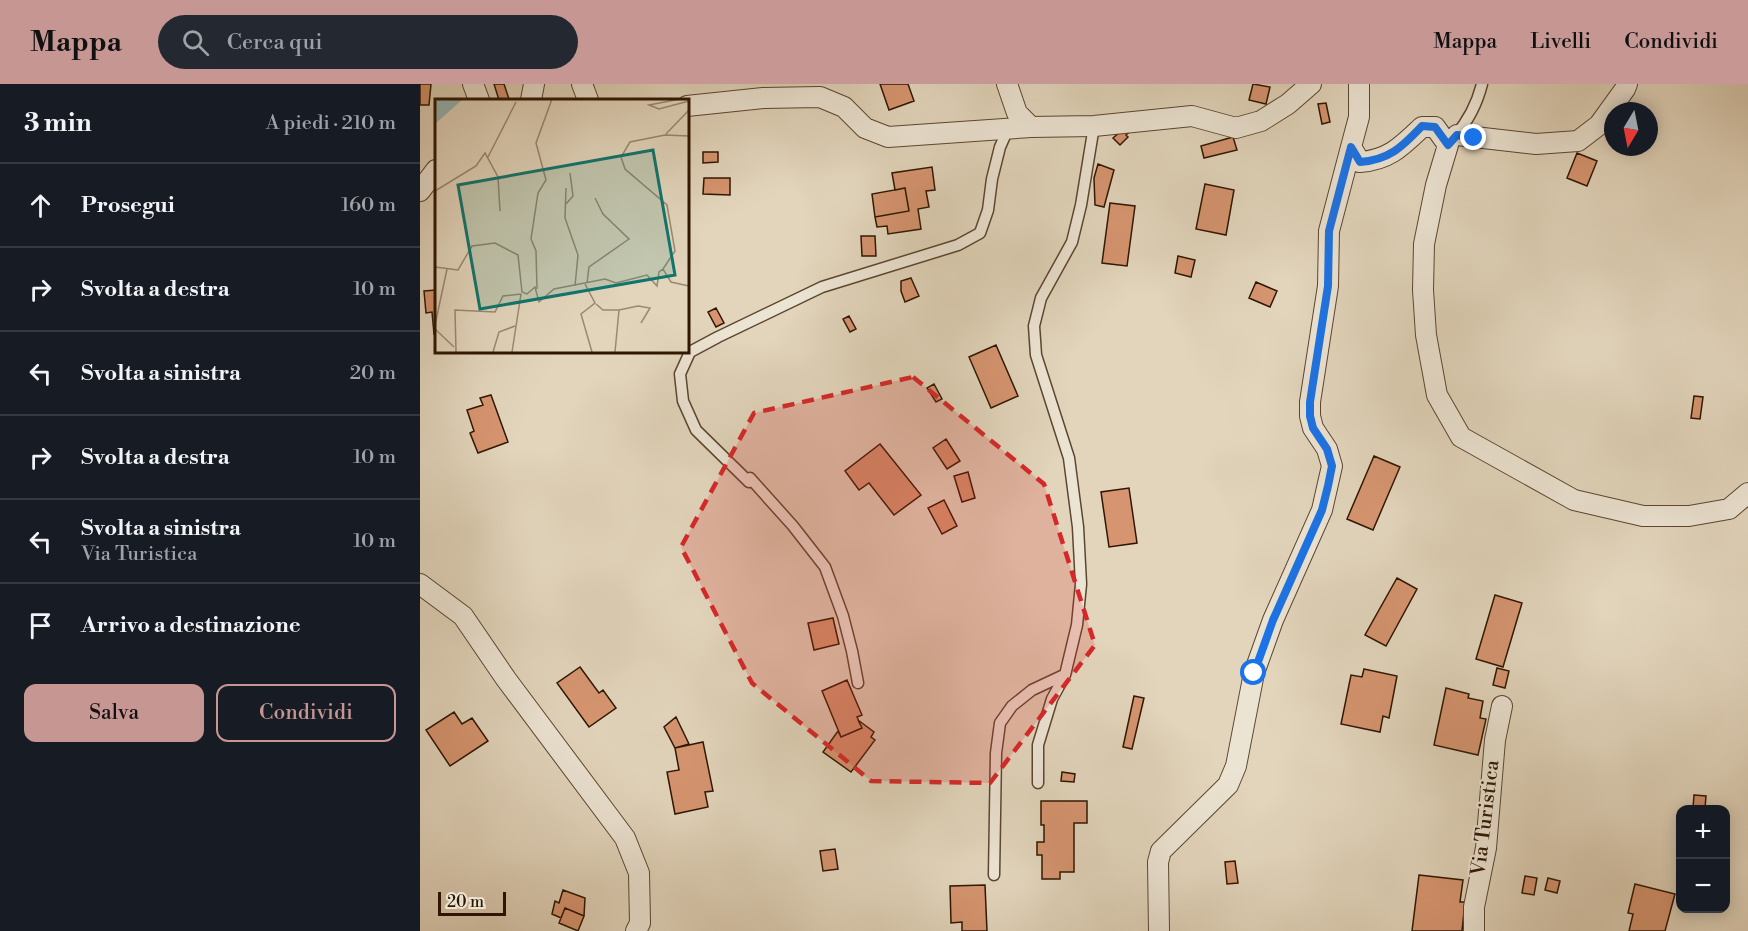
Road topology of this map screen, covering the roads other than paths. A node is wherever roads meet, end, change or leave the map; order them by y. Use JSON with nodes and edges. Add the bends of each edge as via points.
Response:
{"nodes":[{"id":1,"x":473,"y":84,"type":"edge"},
{"id":2,"x":534,"y":84,"type":"edge"},
{"id":3,"x":582,"y":84,"type":"edge"},
{"id":4,"x":1007,"y":84,"type":"edge"},
{"id":5,"x":1311,"y":84,"type":"edge"},
{"id":6,"x":1359,"y":84,"type":"edge"},
{"id":7,"x":1482,"y":84,"type":"edge"},
{"id":8,"x":1627,"y":84,"type":"edge"},
{"id":9,"x":479,"y":99,"type":"edge"},
{"id":10,"x":531,"y":99,"type":"edge"},
{"id":11,"x":588,"y":99,"type":"edge"},
{"id":12,"x":688,"y":106,"type":"edge"},
{"id":13,"x":1095,"y":126,"type":"junction"},
{"id":14,"x":1030,"y":127,"type":"junction"},
{"id":15,"x":1008,"y":129,"type":"junction"},
{"id":16,"x":1452,"y":140,"type":"junction"},
{"id":17,"x":1351,"y":147,"type":"junction"},
{"id":18,"x":435,"y":171,"type":"edge"},
{"id":19,"x":420,"y":191,"type":"edge"},
{"id":20,"x":1748,"y":493,"type":"edge"},
{"id":21,"x":420,"y":584,"type":"edge"},
{"id":22,"x":1065,"y":675,"type":"junction"},
{"id":23,"x":858,"y":683,"type":"dead end"},
{"id":24,"x":1502,"y":706,"type":"dead end"},
{"id":25,"x":1038,"y":783,"type":"dead end"},
{"id":26,"x":994,"y":875,"type":"dead end"},
{"id":27,"x":636,"y":931,"type":"edge"},
{"id":28,"x":1159,"y":931,"type":"edge"},
{"id":29,"x":1474,"y":931,"type":"edge"}],
"edges":[{"from":1,"to":9,"type":"street"},
{"from":2,"to":10,"type":"street"},
{"from":3,"to":11,"type":"street"},
{"from":4,"to":14,"type":"street","via":[[1017,113]]},
{"from":5,"to":13,"type":"street","via":[[1261,120],[1236,128],[1192,116]]},
{"from":6,"to":17,"type":"street","via":[[1359,117]]},
{"from":7,"to":16,"type":"lane","via":[[1467,122]]},
{"from":8,"to":16,"type":"street","via":[[1599,125],[1578,141],[1536,144]]},
{"from":12,"to":15,"type":"street","via":[[820,97],[844,106],[866,128],[888,137]]},
{"from":13,"to":14,"type":"street"},
{"from":13,"to":22,"type":"lane","via":[[1072,242],[1041,298],[1034,326],[1036,355],[1069,458],[1078,527],[1081,584],[1077,625]]},
{"from":14,"to":15,"type":"street"},
{"from":15,"to":23,"type":"lane","via":[[1000,147],[980,233],[958,245],[822,287],[768,312],[690,352],[680,374],[683,401],[696,430],[749,482],[750,478],[825,567],[843,616]]},
{"from":16,"to":17,"type":"street","via":[[1435,127],[1422,126],[1403,146],[1377,160],[1360,162]]},
{"from":16,"to":20,"type":"street","via":[[1436,185],[1424,244],[1425,335],[1437,395],[1461,437],[1574,500],[1643,516],[1689,516],[1730,509]]},
{"from":17,"to":28,"type":"street","via":[[1329,231],[1328,286],[1310,402],[1313,428],[1327,449],[1332,466],[1328,486],[1322,510],[1254,673],[1236,766],[1228,784],[1161,851]]},
{"from":18,"to":19,"type":"street"},
{"from":21,"to":27,"type":"street","via":[[463,616],[625,838],[639,873],[640,923]]},
{"from":22,"to":25,"type":"lane","via":[[1052,699],[1038,745]]},
{"from":22,"to":26,"type":"lane","via":[[1032,690],[1011,706],[1000,723]]},
{"from":24,"to":29,"type":"street","name":"Via Turistica"}]}
